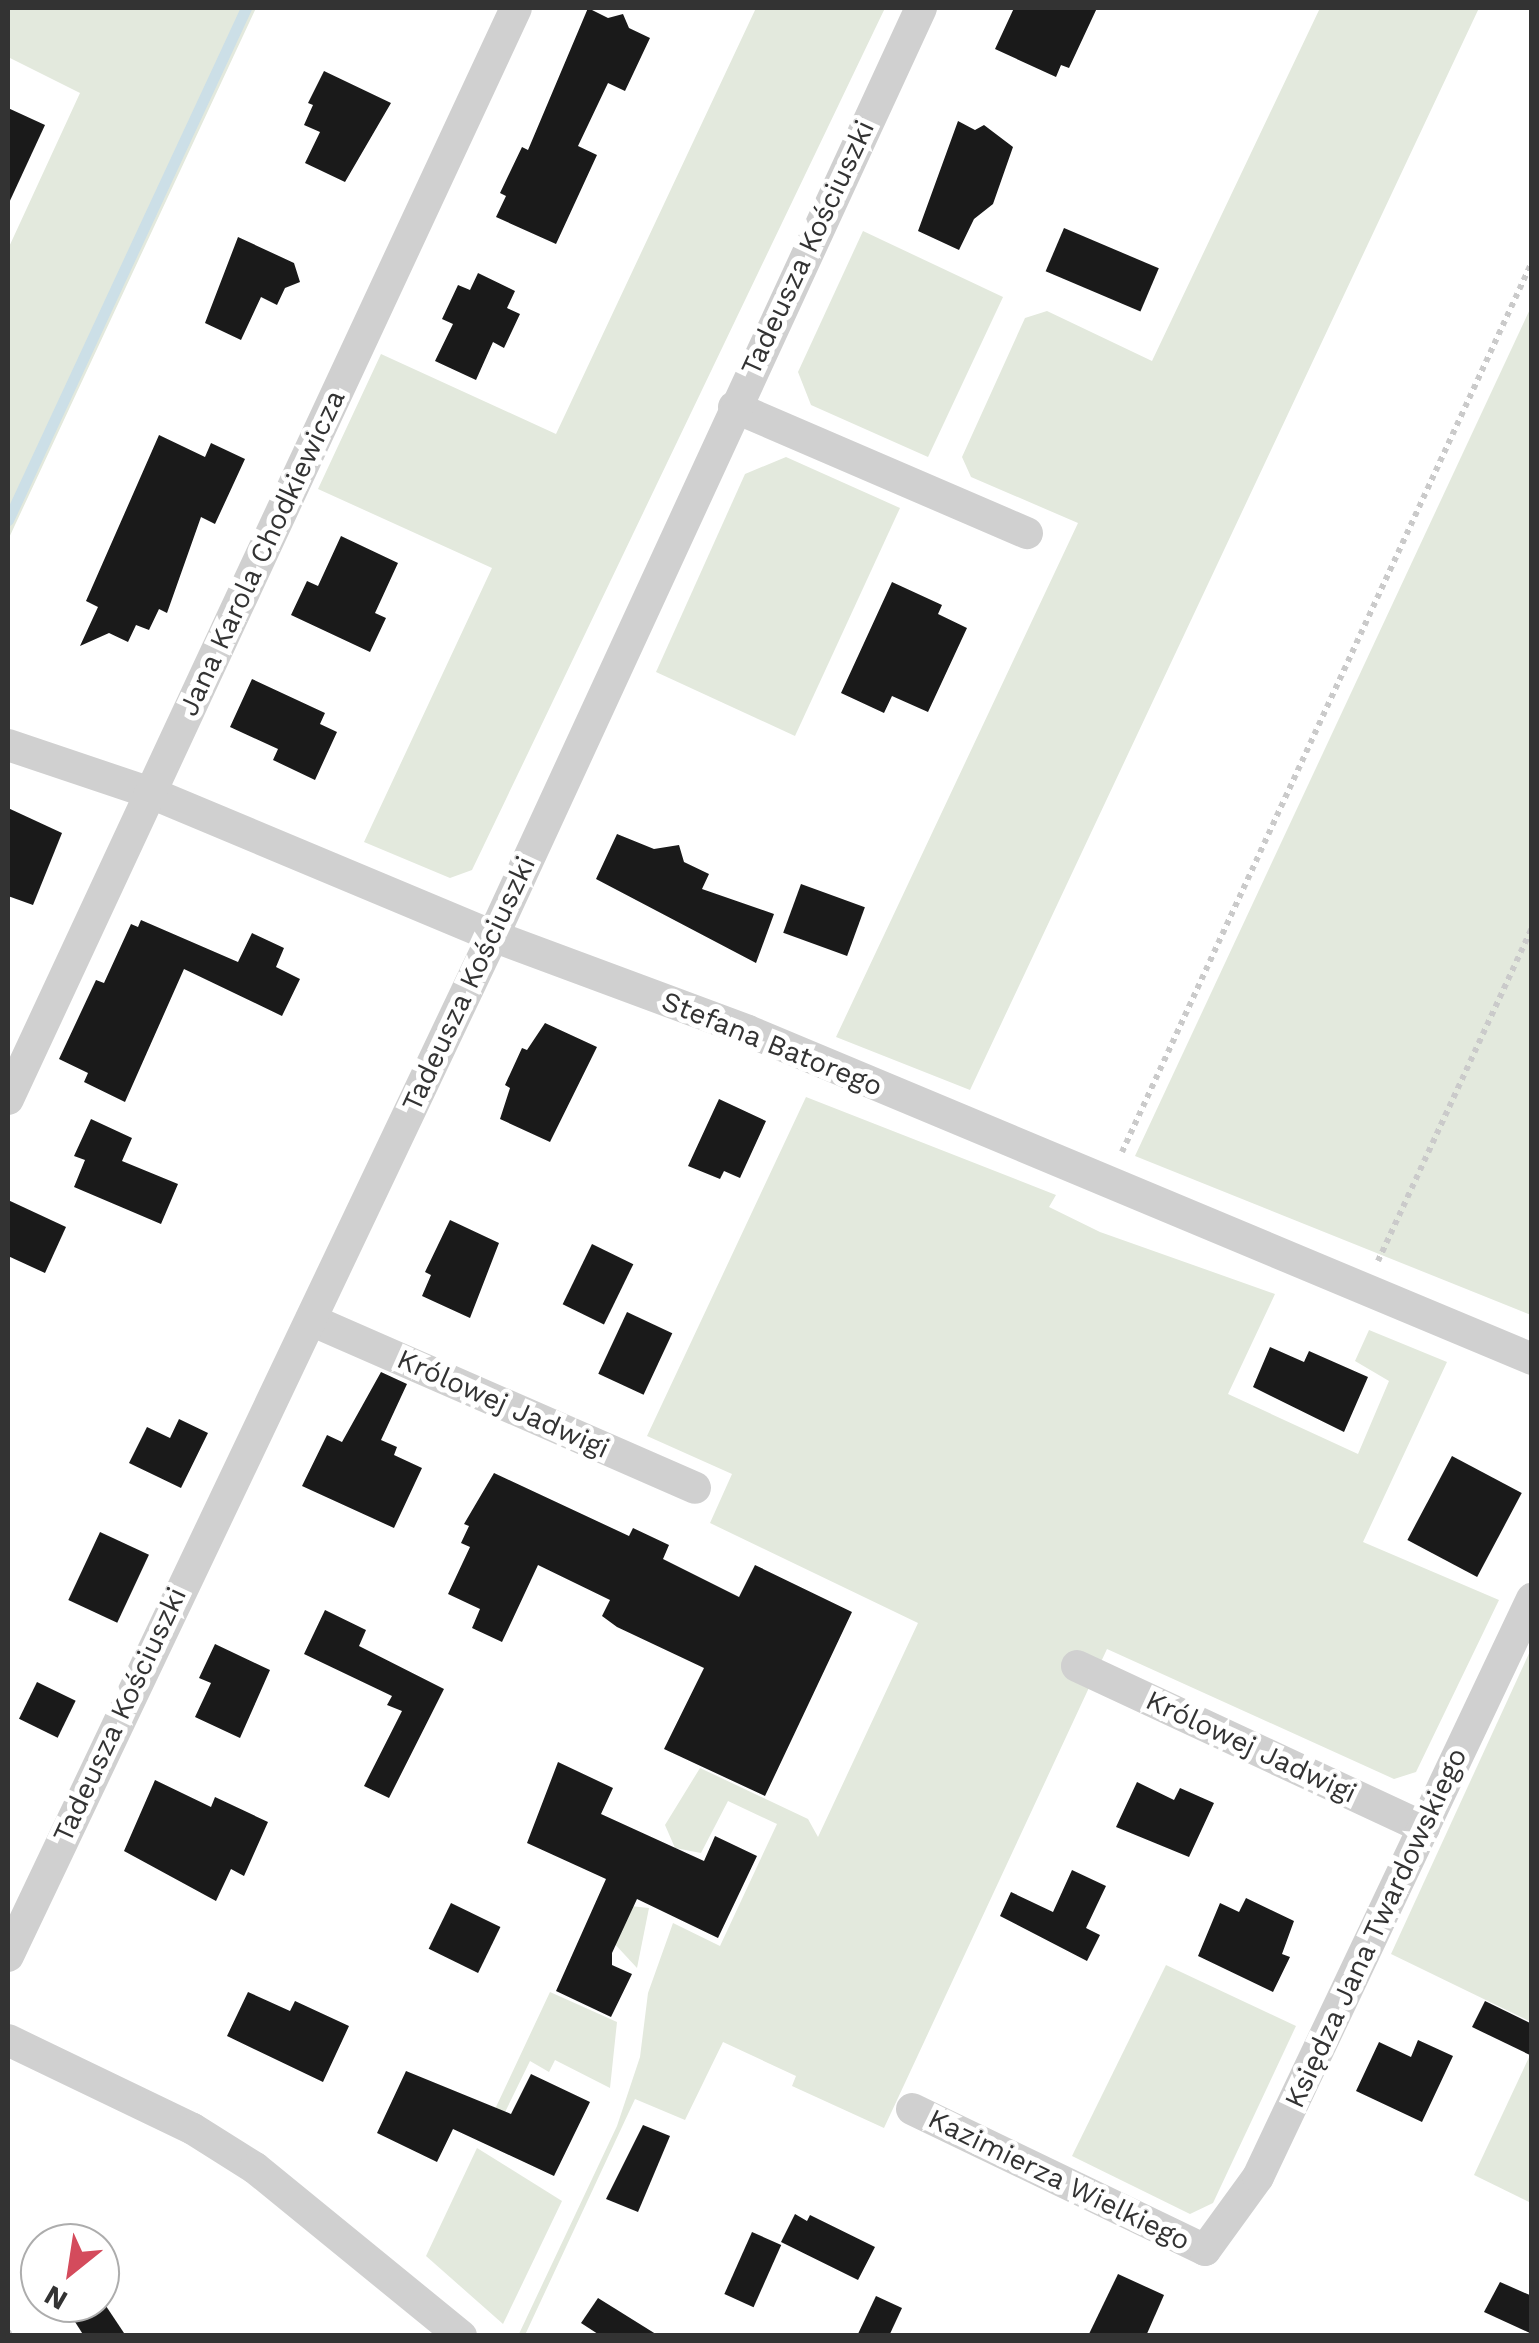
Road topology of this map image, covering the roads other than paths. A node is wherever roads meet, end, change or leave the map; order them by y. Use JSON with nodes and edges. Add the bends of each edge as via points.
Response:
{"nodes":[{"id":1,"x":516,"y":8,"type":"edge"},
{"id":2,"x":922,"y":8,"type":"edge"},
{"id":3,"x":734,"y":407,"type":"junction"},
{"id":4,"x":1027,"y":532,"type":"dead end"},
{"id":5,"x":8,"y":745,"type":"edge"},
{"id":6,"x":150,"y":793,"type":"junction"},
{"id":7,"x":493,"y":936,"type":"junction"},
{"id":8,"x":8,"y":1099,"type":"edge"},
{"id":9,"x":311,"y":1320,"type":"junction"},
{"id":10,"x":1532,"y":1359,"type":"edge"},
{"id":11,"x":695,"y":1488,"type":"dead end"},
{"id":12,"x":1532,"y":1598,"type":"edge"},
{"id":13,"x":1078,"y":1666,"type":"dead end"},
{"id":14,"x":1424,"y":1828,"type":"junction"},
{"id":15,"x":8,"y":1956,"type":"edge"},
{"id":16,"x":8,"y":2040,"type":"edge"},
{"id":17,"x":912,"y":2110,"type":"dead end"},
{"id":18,"x":1206,"y":2250,"type":"joint"},
{"id":19,"x":461,"y":2336,"type":"edge"}],
"edges":[{"from":1,"to":6,"type":"street","name":"Jana Karola Chodkiewicza"},
{"from":2,"to":3,"type":"street","name":"Tadeusza Kościuszki"},
{"from":3,"to":4,"type":"street"},
{"from":3,"to":7,"type":"street","name":"Tadeusza Kościuszki"},
{"from":5,"to":6,"type":"street","name":"Stefana Batorego"},
{"from":6,"to":7,"type":"street","name":"Stefana Batorego"},
{"from":6,"to":8,"type":"street","name":"Jana Karola Chodkiewicza"},
{"from":7,"to":9,"type":"street","name":"Tadeusza Kościuszki"},
{"from":7,"to":10,"type":"street","name":"Stefana Batorego","via":[[748,1031]]},
{"from":9,"to":11,"type":"street","name":"Królowej Jadwigi"},
{"from":9,"to":15,"type":"street","name":"Tadeusza Kościuszki"},
{"from":12,"to":14,"type":"street","name":"Księdza Jana Twardowskiego"},
{"from":13,"to":14,"type":"street","name":"Królowej Jadwigi"},
{"from":14,"to":18,"type":"street","name":"Księdza Jana Twardowskiego","via":[[1258,2177]]},
{"from":16,"to":19,"type":"street","via":[[193,2129],[254,2168]]},
{"from":17,"to":18,"type":"street","name":"Kazimierza Wielkiego"}]}
